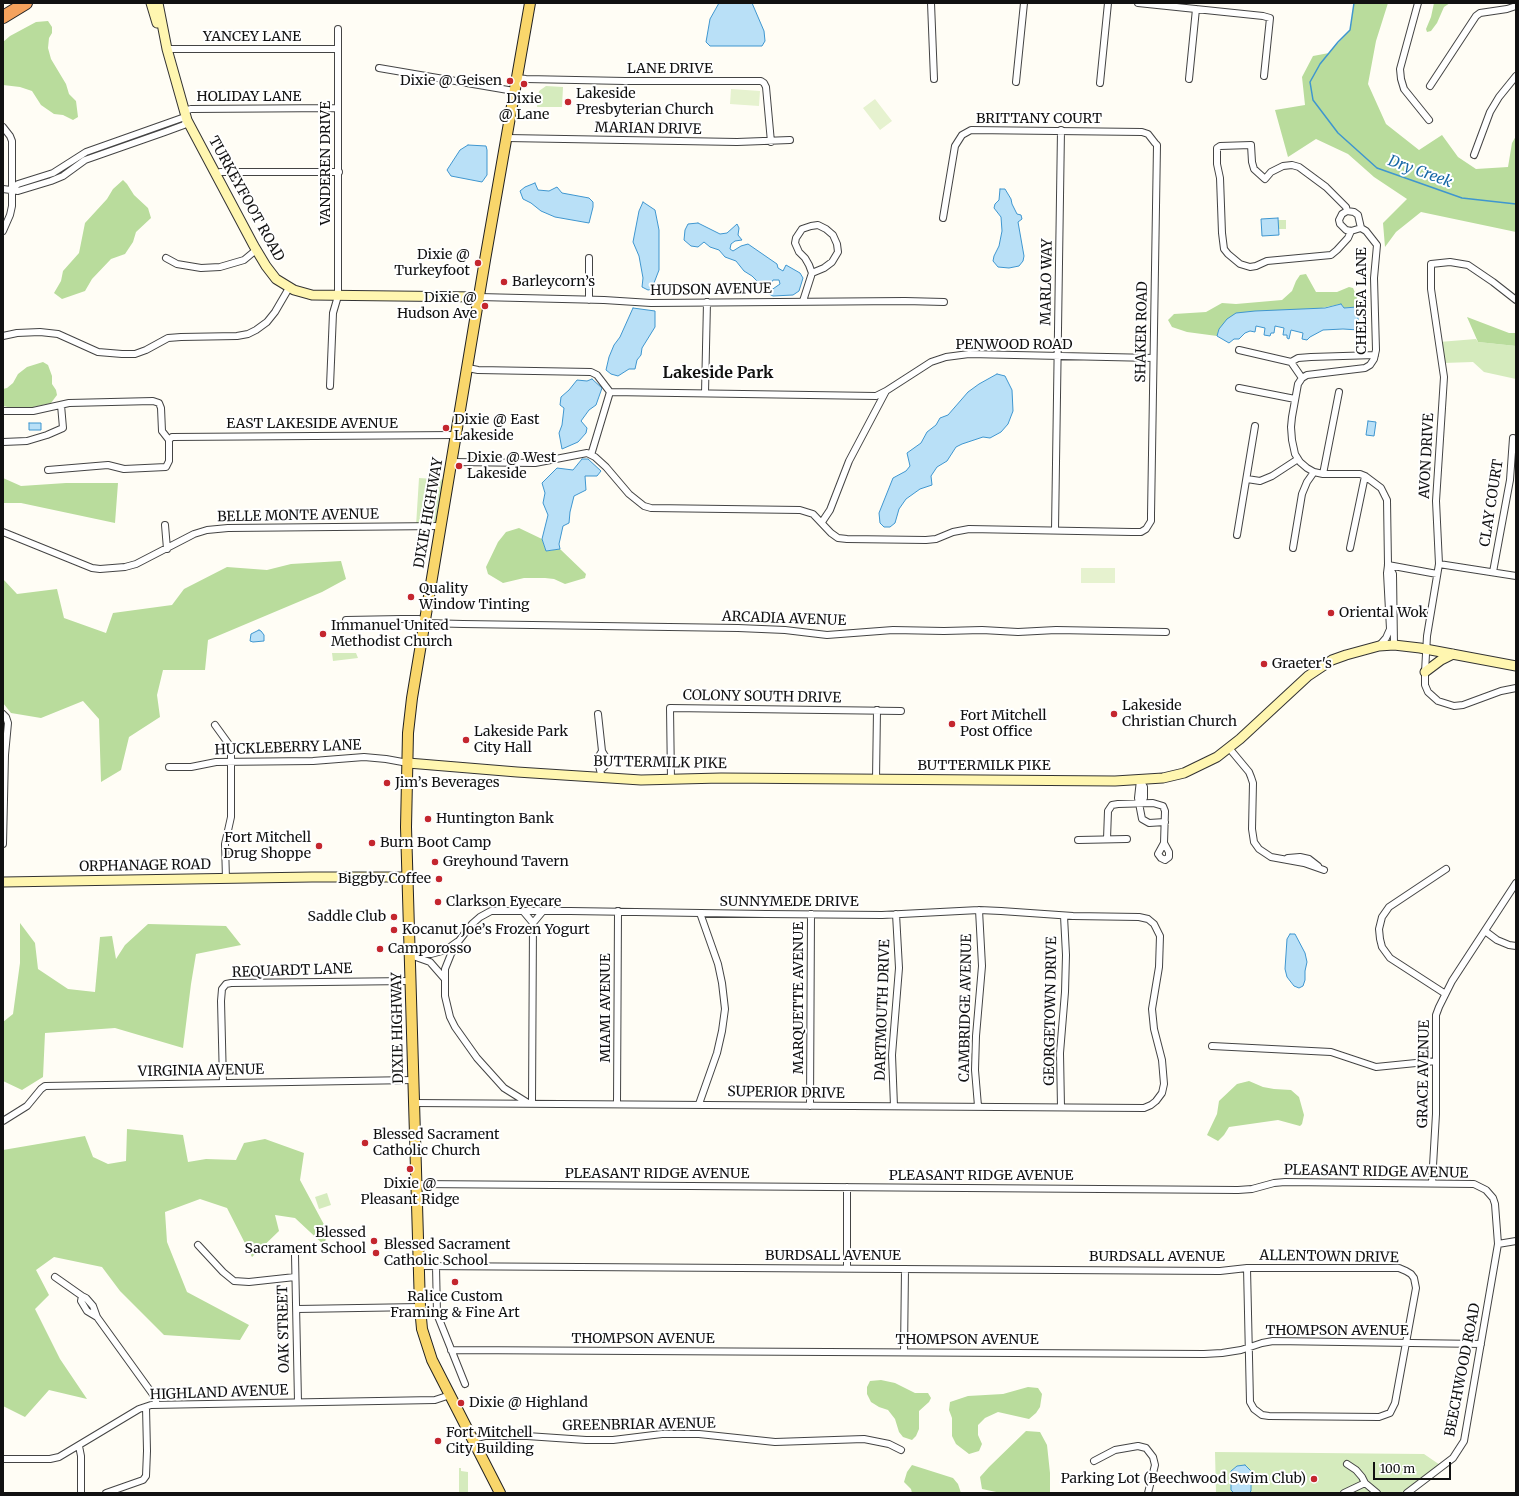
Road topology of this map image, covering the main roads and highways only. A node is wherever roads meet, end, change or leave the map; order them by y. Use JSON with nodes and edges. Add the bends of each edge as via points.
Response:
{"nodes":[{"id":1,"x":26,"y":3,"type":"edge"},
{"id":2,"x":151,"y":3,"type":"edge"},
{"id":3,"x":158,"y":3,"type":"edge"},
{"id":4,"x":530,"y":3,"type":"edge"},
{"id":5,"x":3,"y":17,"type":"edge"},
{"id":6,"x":167,"y":49,"type":"junction"},
{"id":7,"x":479,"y":297,"type":"junction"},
{"id":8,"x":1453,"y":654,"type":"junction"},
{"id":9,"x":1516,"y":666,"type":"edge"},
{"id":10,"x":1424,"y":672,"type":"road end"},
{"id":11,"x":408,"y":763,"type":"junction"},
{"id":12,"x":408,"y":877,"type":"junction"},
{"id":13,"x":3,"y":882,"type":"edge"},
{"id":14,"x":500,"y":1493,"type":"edge"}],
"edges":[{"from":1,"to":5,"type":"highway"},
{"from":2,"to":6,"type":"main road","name":"TURKEYFOOT ROAD"},
{"from":3,"to":6,"type":"main road","name":"TURKEYFOOT ROAD"},
{"from":4,"to":7,"type":"main road","name":"DIXIE HIGHWAY"},
{"from":6,"to":7,"type":"main road","name":"TURKEYFOOT ROAD","via":[[187,120],[256,250],[270,273],[281,283],[312,295]]},
{"from":7,"to":11,"type":"main road","name":"DIXIE HIGHWAY","via":[[409,720]]},
{"from":8,"to":9,"type":"main road","name":"BUTTERMILK PIKE"},
{"from":8,"to":10,"type":"main road"},
{"from":8,"to":11,"type":"main road","name":"BUTTERMILK PIKE","via":[[1426,649],[1379,646],[1346,654],[1320,667],[1217,757],[1184,773],[1163,778],[671,780]]},
{"from":11,"to":12,"type":"main road","name":"DIXIE HIGHWAY"},
{"from":12,"to":13,"type":"main road","name":"ORPHANAGE ROAD"},
{"from":12,"to":14,"type":"main road","name":"DIXIE HIGHWAY","via":[[422,1329],[428,1349]]}]}
